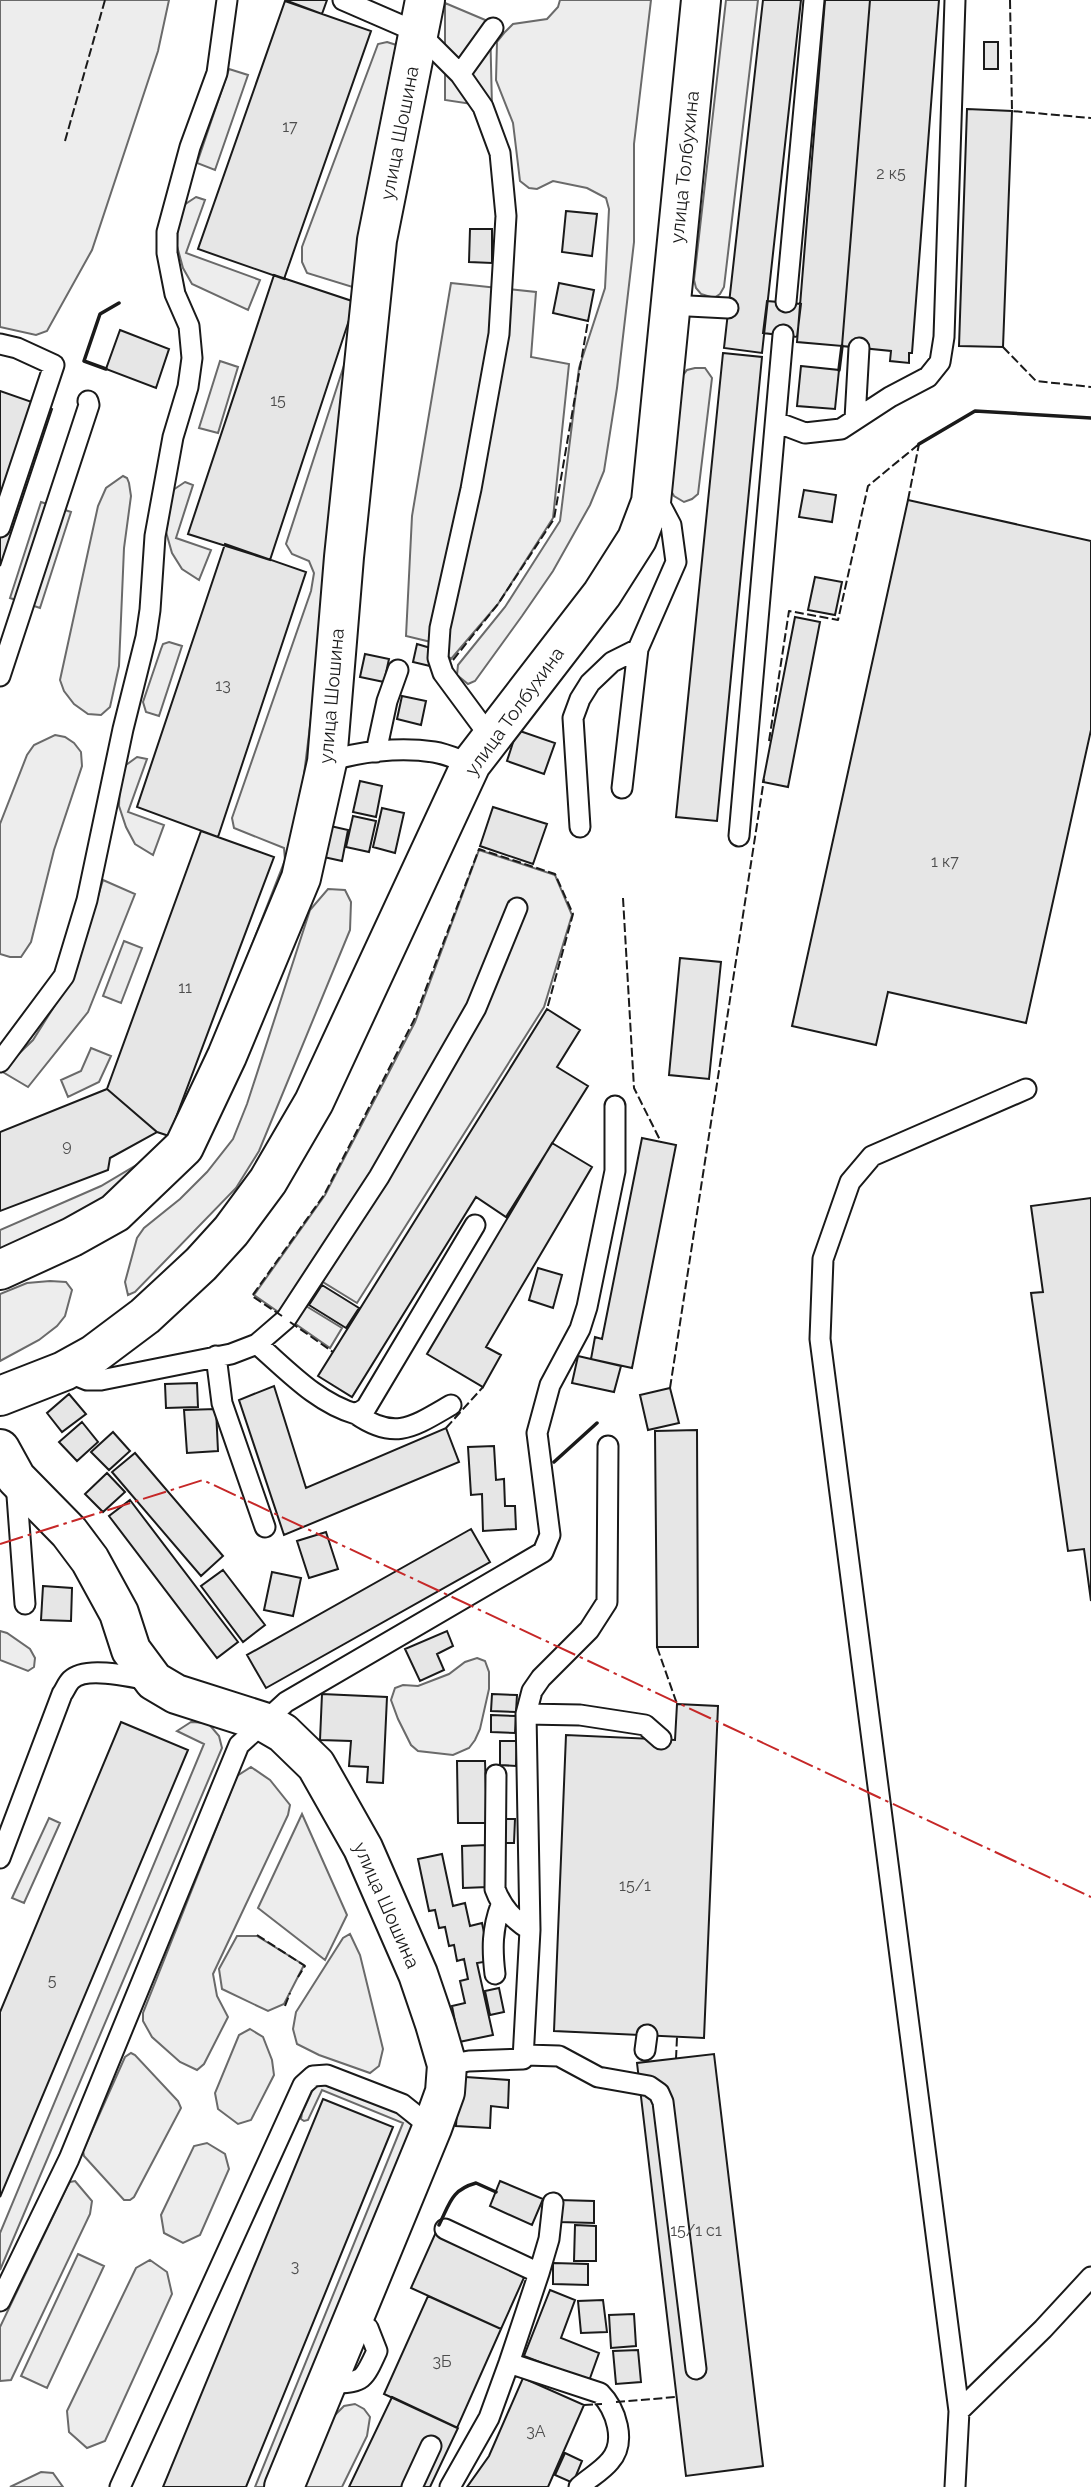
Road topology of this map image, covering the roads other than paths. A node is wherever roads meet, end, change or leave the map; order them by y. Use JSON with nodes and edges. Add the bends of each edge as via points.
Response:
{"nodes":[{"id":1,"x":228,"y":0,"type":"edge"},
{"id":2,"x":343,"y":0,"type":"edge"},
{"id":3,"x":701,"y":0,"type":"edge"},
{"id":4,"x":814,"y":0,"type":"edge"},
{"id":5,"x":955,"y":0,"type":"edge"},
{"id":6,"x":422,"y":17,"type":"edge"},
{"id":7,"x":493,"y":28,"type":"dead end"},
{"id":8,"x":460,"y":74,"type":"junction"},
{"id":9,"x":786,"y":302,"type":"dead end"},
{"id":10,"x":669,"y":306,"type":"junction"},
{"id":11,"x":728,"y":308,"type":"dead end"},
{"id":12,"x":783,"y":335,"type":"dead end"},
{"id":13,"x":0,"y":344,"type":"edge"},
{"id":14,"x":859,"y":348,"type":"dead end"},
{"id":15,"x":89,"y":401,"type":"dead end"},
{"id":16,"x":855,"y":419,"type":"junction"},
{"id":17,"x":776,"y":422,"type":"junction"},
{"id":18,"x":651,"y":502,"type":"junction"},
{"id":19,"x":0,"y":527,"type":"edge"},
{"id":20,"x":638,"y":649,"type":"junction"},
{"id":21,"x":398,"y":670,"type":"dead end"},
{"id":22,"x":0,"y":676,"type":"edge"},
{"id":23,"x":481,"y":751,"type":"junction"},
{"id":24,"x":376,"y":752,"type":"junction"},
{"id":25,"x":327,"y":762,"type":"junction"},
{"id":26,"x":622,"y":788,"type":"dead end"},
{"id":27,"x":580,"y":827,"type":"dead end"},
{"id":28,"x":739,"y":836,"type":"dead end"},
{"id":29,"x":517,"y":908,"type":"dead end"},
{"id":30,"x":0,"y":1062,"type":"edge"},
{"id":31,"x":1026,"y":1089,"type":"dead end"},
{"id":32,"x":615,"y":1106,"type":"dead end"},
{"id":33,"x":475,"y":1225,"type":"dead end"},
{"id":34,"x":0,"y":1270,"type":"edge"},
{"id":35,"x":257,"y":1345,"type":"junction"},
{"id":36,"x":216,"y":1356,"type":"junction"},
{"id":37,"x":64,"y":1371,"type":"junction"},
{"id":38,"x":0,"y":1396,"type":"edge"},
{"id":39,"x":451,"y":1405,"type":"dead end"},
{"id":40,"x":356,"y":1414,"type":"junction"},
{"id":41,"x":608,"y":1446,"type":"dead end"},
{"id":42,"x":8,"y":1464,"type":"edge"},
{"id":43,"x":265,"y":1527,"type":"dead end"},
{"id":44,"x":25,"y":1604,"type":"dead end"},
{"id":45,"x":154,"y":1681,"type":"junction"},
{"id":46,"x":526,"y":1714,"type":"junction"},
{"id":47,"x":264,"y":1722,"type":"junction"},
{"id":48,"x":661,"y":1739,"type":"dead end"},
{"id":49,"x":496,"y":1775,"type":"dead end"},
{"id":50,"x":0,"y":1858,"type":"edge"},
{"id":51,"x":501,"y":1905,"type":"junction"},
{"id":52,"x":530,"y":1930,"type":"junction"},
{"id":53,"x":495,"y":1974,"type":"dead end"},
{"id":54,"x":523,"y":2059,"type":"junction"},
{"id":55,"x":447,"y":2065,"type":"junction"},
{"id":56,"x":432,"y":2128,"type":"junction"},
{"id":57,"x":553,"y":2203,"type":"dead end"},
{"id":58,"x":445,"y":2229,"type":"dead end"},
{"id":59,"x":539,"y":2273,"type":"junction"},
{"id":60,"x":1091,"y":2277,"type":"edge"},
{"id":61,"x":0,"y":2301,"type":"edge"},
{"id":62,"x":509,"y":2363,"type":"junction"},
{"id":63,"x":696,"y":2370,"type":"dead end"},
{"id":64,"x":959,"y":2411,"type":"junction"},
{"id":65,"x":431,"y":2446,"type":"dead end"},
{"id":66,"x":120,"y":2487,"type":"edge"},
{"id":67,"x":284,"y":2487,"type":"edge"},
{"id":68,"x":412,"y":2487,"type":"edge"},
{"id":69,"x":450,"y":2487,"type":"edge"},
{"id":70,"x":579,"y":2487,"type":"edge"},
{"id":71,"x":956,"y":2487,"type":"edge"}],
"edges":[{"from":1,"to":30,"type":"lane","via":[[217,73],[190,147],[167,232],[175,294],[189,326],[192,358],[155,536],[146,637],[87,901],[64,976]]},
{"from":2,"to":6,"type":"lane"},
{"from":3,"to":10,"type":"street","name":"улица Толбухина"},
{"from":4,"to":9,"type":"lane"},
{"from":5,"to":16,"type":"lane","via":[[940,362],[928,377]]},
{"from":6,"to":8,"type":"lane"},
{"from":6,"to":25,"type":"street","name":"улица Шошина","via":[[377,240]]},
{"from":7,"to":8,"type":"lane"},
{"from":8,"to":23,"type":"lane","via":[[483,107],[500,153],[506,215],[499,334],[440,628],[438,658]]},
{"from":10,"to":11,"type":"lane"},
{"from":10,"to":18,"type":"street","name":"улица Толбухина"},
{"from":12,"to":17,"type":"lane"},
{"from":13,"to":19,"type":"lane","via":[[54,365]]},
{"from":14,"to":16,"type":"lane"},
{"from":15,"to":22,"type":"lane"},
{"from":16,"to":17,"type":"lane","via":[[841,429],[805,433]]},
{"from":17,"to":28,"type":"lane"},
{"from":18,"to":20,"type":"lane","via":[[661,506],[671,525],[676,562]]},
{"from":18,"to":23,"type":"street","name":"улица Толбухина","via":[[637,539],[602,594]]},
{"from":20,"to":26,"type":"lane"},
{"from":20,"to":27,"type":"lane","via":[[612,662],[590,683],[573,718]]},
{"from":21,"to":24,"type":"lane"},
{"from":23,"to":24,"type":"lane"},
{"from":23,"to":37,"type":"street","name":"улица Толбухина","via":[[314,1102],[268,1181],[231,1231],[164,1299],[93,1355]]},
{"from":24,"to":25,"type":"lane"},
{"from":25,"to":34,"type":"street","name":"улица Шошина","via":[[301,878],[184,1147],[115,1213]]},
{"from":29,"to":35,"type":"lane","via":[[476,1007],[379,1177],[286,1319]]},
{"from":31,"to":64,"type":"lane","via":[[872,1156],[850,1182],[823,1273],[820,1339]]},
{"from":32,"to":47,"type":"lane","via":[[615,1171],[587,1307],[550,1385],[537,1433],[550,1535],[547,1546],[286,1702]]},
{"from":33,"to":40,"type":"lane","via":[[366,1408]]},
{"from":35,"to":36,"type":"lane"},
{"from":35,"to":40,"type":"lane","via":[[319,1397]]},
{"from":36,"to":37,"type":"lane","via":[[102,1380]]},
{"from":36,"to":43,"type":"lane","via":[[222,1403]]},
{"from":37,"to":38,"type":"street","name":"улица Толбухина"},
{"from":39,"to":40,"type":"lane","via":[[412,1426],[391,1430],[373,1426]]},
{"from":41,"to":46,"type":"lane","via":[[607,1602],[589,1630],[531,1691]]},
{"from":42,"to":44,"type":"lane"},
{"from":42,"to":45,"type":"street","name":"улица Шошина","via":[[90,1560],[119,1613],[131,1650]]},
{"from":45,"to":47,"type":"street","name":"улица Шошина","via":[[176,1694]]},
{"from":45,"to":50,"type":"lane","via":[[94,1673],[72,1679],[62,1694]]},
{"from":46,"to":48,"type":"lane","via":[[580,1715],[646,1725]]},
{"from":46,"to":52,"type":"lane"},
{"from":47,"to":55,"type":"street","name":"улица Шошина","via":[[283,1733],[316,1765],[363,1848],[418,1974]]},
{"from":47,"to":61,"type":"lane","via":[[239,1745],[69,2159]]},
{"from":49,"to":51,"type":"lane","via":[[494,1870]]},
{"from":51,"to":52,"type":"lane"},
{"from":51,"to":53,"type":"lane","via":[[492,1936]]},
{"from":52,"to":54,"type":"lane"},
{"from":54,"to":55,"type":"lane"},
{"from":54,"to":63,"type":"lane","via":[[526,2055],[559,2056],[598,2077],[649,2086],[659,2093]]},
{"from":55,"to":56,"type":"street","name":"улица Шошина","via":[[445,2092]]},
{"from":56,"to":66,"type":"lane","via":[[402,2104],[327,2075],[313,2076],[303,2085]]},
{"from":56,"to":67,"type":"street","name":"улица Шошина"},
{"from":57,"to":59,"type":"lane"},
{"from":58,"to":59,"type":"lane"},
{"from":59,"to":62,"type":"lane"},
{"from":60,"to":64,"type":"lane"},
{"from":62,"to":69,"type":"lane","via":[[489,2418]]},
{"from":62,"to":70,"type":"lane","via":[[600,2393],[610,2403],[617,2426],[616,2452]]},
{"from":64,"to":71,"type":"lane"},
{"from":65,"to":68,"type":"lane"}]}
